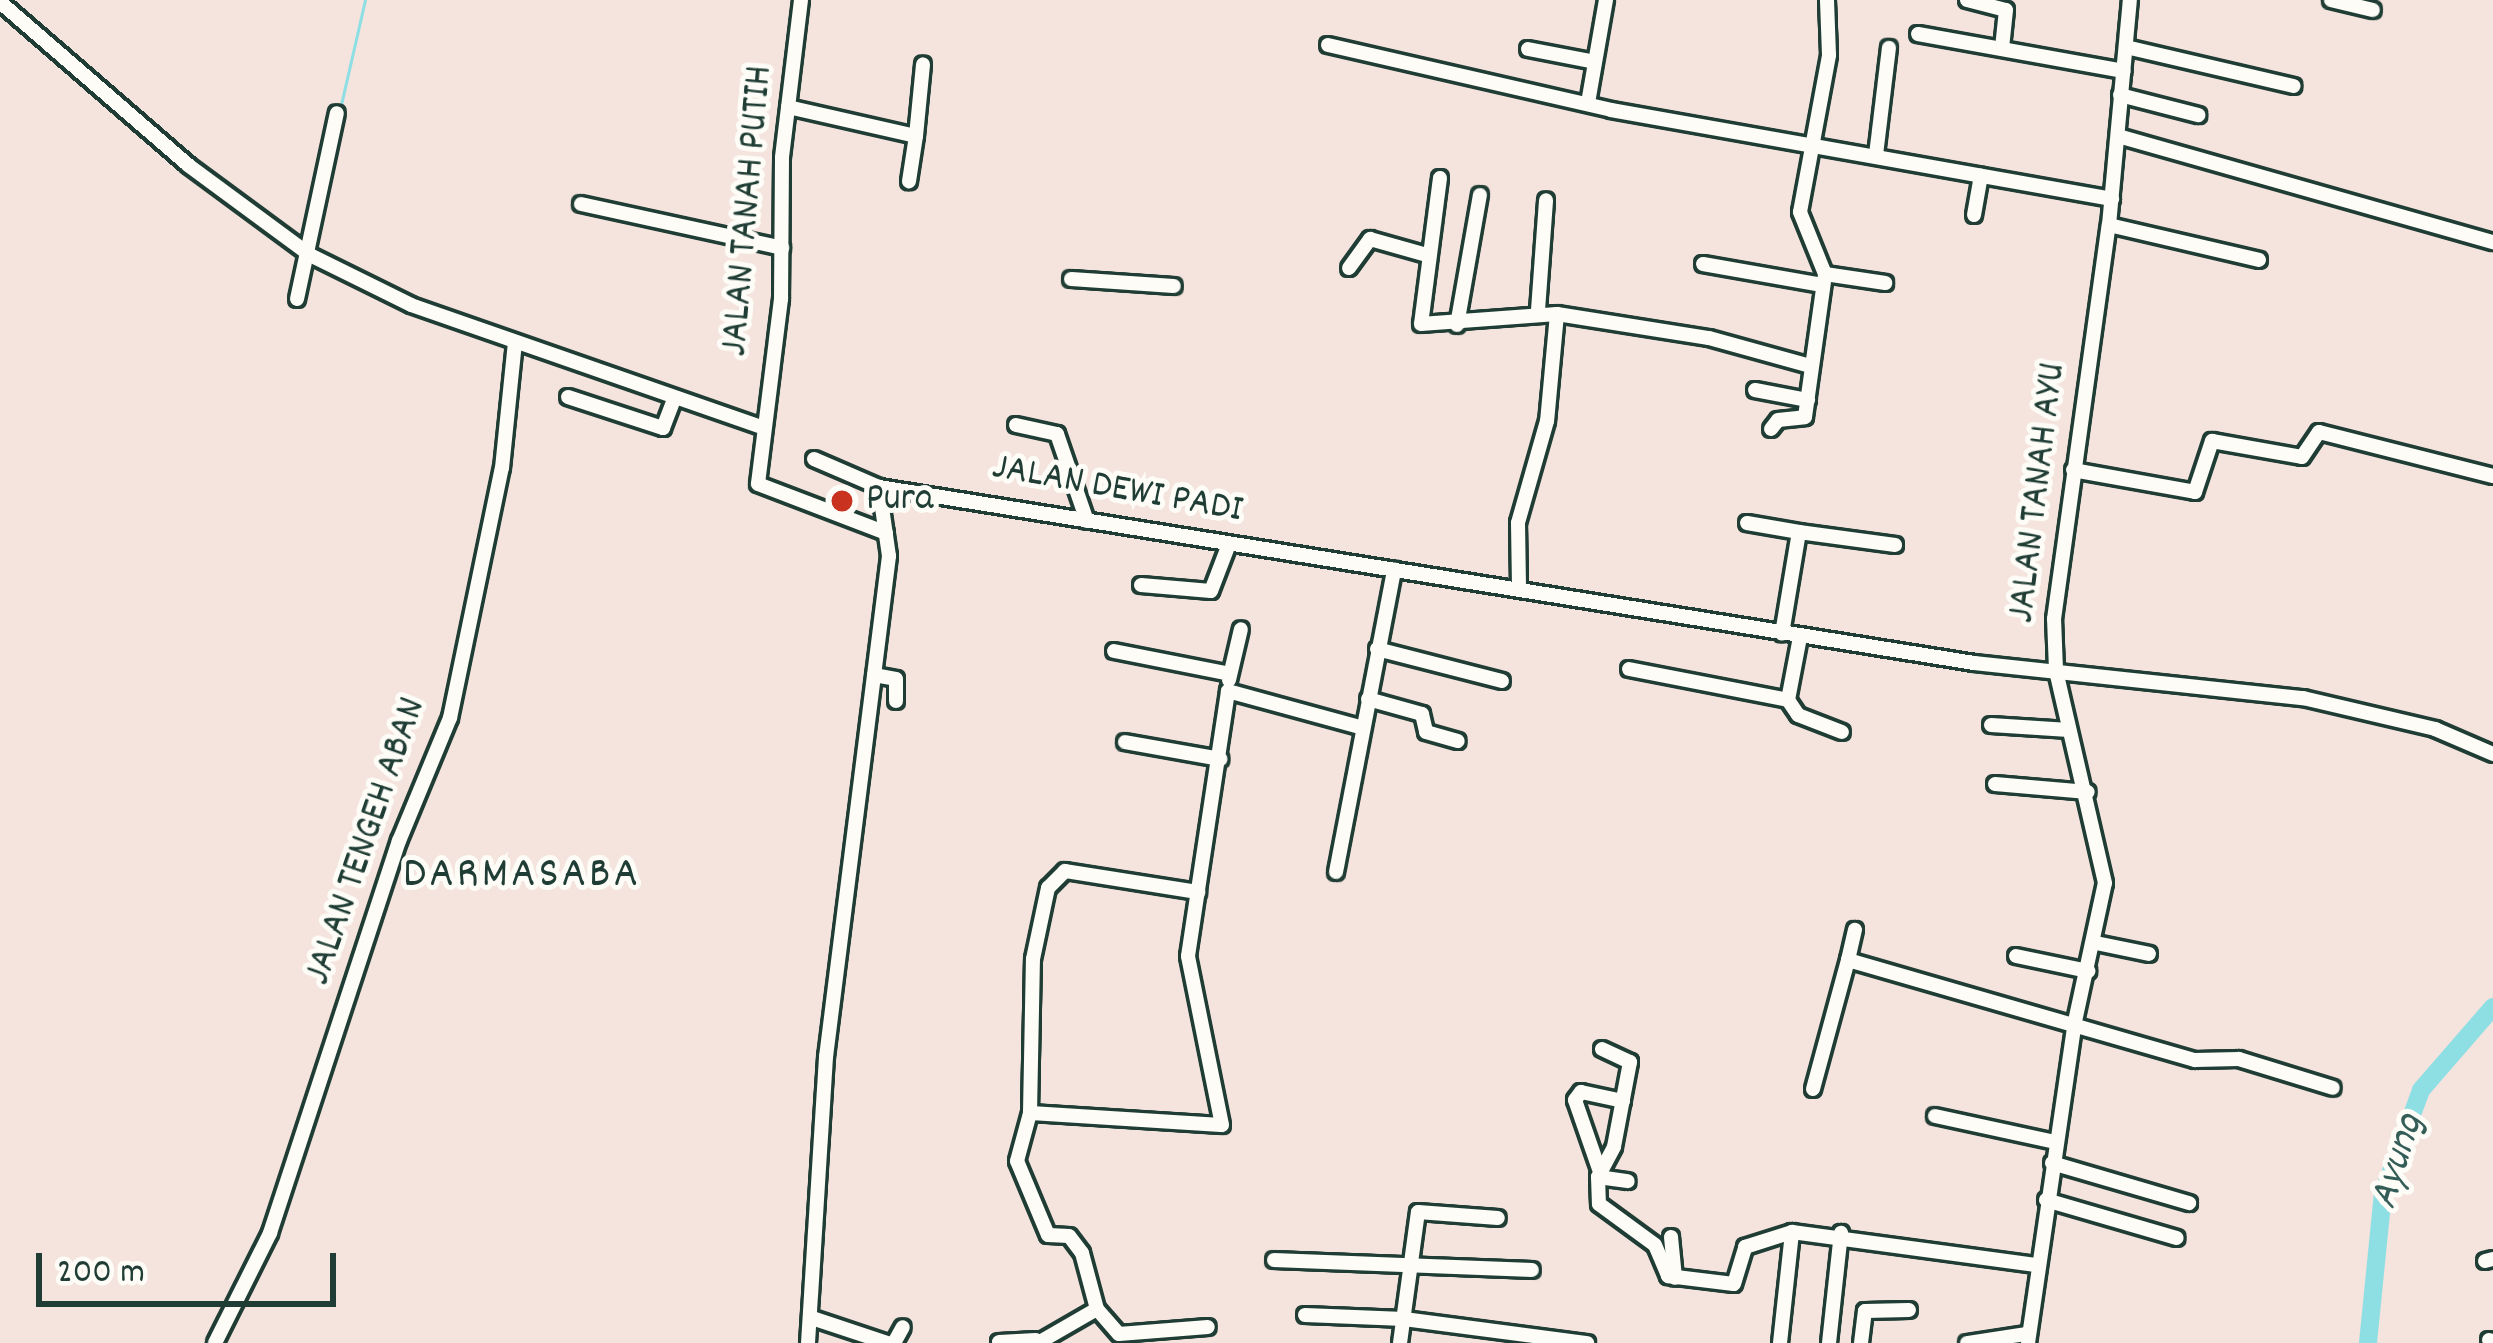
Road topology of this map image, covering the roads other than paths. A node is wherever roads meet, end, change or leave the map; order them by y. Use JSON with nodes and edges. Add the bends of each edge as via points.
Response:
{"nodes":[{"id":1,"x":801,"y":0,"type":"edge"},
{"id":2,"x":1606,"y":0,"type":"edge"},
{"id":3,"x":1827,"y":0,"type":"edge"},
{"id":4,"x":1967,"y":0,"type":"edge"},
{"id":5,"x":2130,"y":0,"type":"edge"},
{"id":6,"x":2331,"y":0,"type":"edge"},
{"id":7,"x":0,"y":2,"type":"edge"},
{"id":8,"x":2373,"y":10,"type":"dead end"},
{"id":9,"x":1918,"y":34,"type":"dead end"},
{"id":10,"x":1328,"y":45,"type":"dead end"},
{"id":11,"x":2126,"y":47,"type":"junction"},
{"id":12,"x":1889,"y":48,"type":"dead end"},
{"id":13,"x":2002,"y":49,"type":"junction"},
{"id":14,"x":1528,"y":50,"type":"dead end"},
{"id":15,"x":1595,"y":62,"type":"junction"},
{"id":16,"x":923,"y":64,"type":"dead end"},
{"id":17,"x":2124,"y":71,"type":"junction"},
{"id":18,"x":2294,"y":86,"type":"dead end"},
{"id":19,"x":2120,"y":95,"type":"junction"},
{"id":20,"x":1588,"y":103,"type":"junction"},
{"id":21,"x":788,"y":107,"type":"junction"},
{"id":22,"x":337,"y":113,"type":"dead end"},
{"id":23,"x":2198,"y":115,"type":"dead end"},
{"id":24,"x":916,"y":136,"type":"junction"},
{"id":25,"x":2118,"y":136,"type":"junction"},
{"id":26,"x":1816,"y":142,"type":"junction"},
{"id":27,"x":1876,"y":155,"type":"junction"},
{"id":28,"x":1981,"y":176,"type":"junction"},
{"id":29,"x":1440,"y":178,"type":"dead end"},
{"id":30,"x":909,"y":182,"type":"dead end"},
{"id":31,"x":1480,"y":195,"type":"dead end"},
{"id":32,"x":2111,"y":199,"type":"junction"},
{"id":33,"x":1546,"y":200,"type":"dead end"},
{"id":34,"x":581,"y":204,"type":"dead end"},
{"id":35,"x":1974,"y":215,"type":"dead end"},
{"id":36,"x":2109,"y":225,"type":"junction"},
{"id":37,"x":2493,"y":242,"type":"edge"},
{"id":38,"x":782,"y":248,"type":"junction"},
{"id":39,"x":1427,"y":255,"type":"junction"},
{"id":40,"x":311,"y":256,"type":"junction"},
{"id":41,"x":2259,"y":260,"type":"dead end"},
{"id":42,"x":1703,"y":264,"type":"dead end"},
{"id":43,"x":1349,"y":268,"type":"dead end"},
{"id":44,"x":1070,"y":279,"type":"dead end"},
{"id":45,"x":1823,"y":279,"type":"junction"},
{"id":46,"x":1885,"y":283,"type":"dead end"},
{"id":47,"x":1174,"y":286,"type":"dead end"},
{"id":48,"x":297,"y":298,"type":"dead end"},
{"id":49,"x":1538,"y":310,"type":"junction"},
{"id":50,"x":1557,"y":314,"type":"junction"},
{"id":51,"x":1457,"y":325,"type":"junction"},
{"id":52,"x":515,"y":343,"type":"junction"},
{"id":53,"x":1811,"y":366,"type":"junction"},
{"id":54,"x":1755,"y":390,"type":"dead end"},
{"id":55,"x":568,"y":397,"type":"dead end"},
{"id":56,"x":674,"y":399,"type":"junction"},
{"id":57,"x":1808,"y":400,"type":"junction"},
{"id":58,"x":1016,"y":424,"type":"dead end"},
{"id":59,"x":761,"y":427,"type":"junction"},
{"id":60,"x":1771,"y":429,"type":"dead end"},
{"id":61,"x":814,"y":459,"type":"dead end"},
{"id":62,"x":2073,"y":470,"type":"junction"},
{"id":63,"x":2493,"y":476,"type":"edge"},
{"id":64,"x":879,"y":487,"type":"junction"},
{"id":65,"x":1085,"y":521,"type":"junction"},
{"id":66,"x":1747,"y":523,"type":"dead end"},
{"id":67,"x":1799,"y":532,"type":"junction"},
{"id":68,"x":886,"y":533,"type":"junction"},
{"id":69,"x":1229,"y":544,"type":"junction"},
{"id":70,"x":1895,"y":545,"type":"dead end"},
{"id":71,"x":1394,"y":570,"type":"junction"},
{"id":72,"x":1141,"y":584,"type":"dead end"},
{"id":73,"x":1525,"y":586,"type":"junction"},
{"id":74,"x":1241,"y":629,"type":"dead end"},
{"id":75,"x":1782,"y":634,"type":"junction"},
{"id":76,"x":1800,"y":637,"type":"junction"},
{"id":77,"x":1377,"y":649,"type":"junction"},
{"id":78,"x":1114,"y":651,"type":"dead end"},
{"id":79,"x":1629,"y":669,"type":"dead end"},
{"id":80,"x":2056,"y":670,"type":"junction"},
{"id":81,"x":1230,"y":674,"type":"junction"},
{"id":82,"x":874,"y":675,"type":"junction"},
{"id":83,"x":1502,"y":681,"type":"dead end"},
{"id":84,"x":1228,"y":691,"type":"junction"},
{"id":85,"x":1368,"y":699,"type":"junction"},
{"id":86,"x":1788,"y":700,"type":"junction"},
{"id":87,"x":896,"y":701,"type":"dead end"},
{"id":88,"x":1990,"y":725,"type":"dead end"},
{"id":89,"x":1363,"y":728,"type":"junction"},
{"id":90,"x":2069,"y":730,"type":"junction"},
{"id":91,"x":1842,"y":732,"type":"dead end"},
{"id":92,"x":1458,"y":741,"type":"dead end"},
{"id":93,"x":1125,"y":742,"type":"dead end"},
{"id":94,"x":2493,"y":754,"type":"edge"},
{"id":95,"x":1220,"y":759,"type":"junction"},
{"id":96,"x":1996,"y":784,"type":"dead end"},
{"id":97,"x":2088,"y":792,"type":"junction"},
{"id":98,"x":1336,"y":872,"type":"dead end"},
{"id":99,"x":1198,"y":892,"type":"junction"},
{"id":100,"x":1855,"y":930,"type":"dead end"},
{"id":101,"x":2096,"y":943,"type":"junction"},
{"id":102,"x":2149,"y":954,"type":"dead end"},
{"id":103,"x":2016,"y":956,"type":"dead end"},
{"id":104,"x":1847,"y":960,"type":"junction"},
{"id":105,"x":2088,"y":971,"type":"junction"},
{"id":106,"x":2074,"y":1026,"type":"junction"},
{"id":107,"x":1602,"y":1049,"type":"dead end"},
{"id":108,"x":2332,"y":1088,"type":"dead end"},
{"id":109,"x":1813,"y":1089,"type":"dead end"},
{"id":110,"x":1623,"y":1101,"type":"junction"},
{"id":111,"x":1030,"y":1113,"type":"junction"},
{"id":112,"x":1935,"y":1116,"type":"dead end"},
{"id":113,"x":2055,"y":1142,"type":"junction"},
{"id":114,"x":2052,"y":1163,"type":"junction"},
{"id":115,"x":1599,"y":1173,"type":"junction"},
{"id":116,"x":1628,"y":1181,"type":"dead end"},
{"id":117,"x":2046,"y":1200,"type":"junction"},
{"id":118,"x":2188,"y":1203,"type":"dead end"},
{"id":119,"x":1498,"y":1218,"type":"dead end"},
{"id":120,"x":1792,"y":1232,"type":"junction"},
{"id":121,"x":1841,"y":1233,"type":"junction"},
{"id":122,"x":1671,"y":1237,"type":"dead end"},
{"id":123,"x":2177,"y":1238,"type":"dead end"},
{"id":124,"x":1274,"y":1260,"type":"dead end"},
{"id":125,"x":1411,"y":1261,"type":"junction"},
{"id":126,"x":2036,"y":1265,"type":"junction"},
{"id":127,"x":1532,"y":1270,"type":"dead end"},
{"id":128,"x":1675,"y":1278,"type":"junction"},
{"id":129,"x":1097,"y":1309,"type":"junction"},
{"id":130,"x":1909,"y":1310,"type":"dead end"},
{"id":131,"x":1305,"y":1316,"type":"dead end"},
{"id":132,"x":812,"y":1318,"type":"junction"},
{"id":133,"x":1404,"y":1318,"type":"junction"},
{"id":134,"x":903,"y":1327,"type":"dead end"},
{"id":135,"x":1208,"y":1327,"type":"dead end"},
{"id":136,"x":1040,"y":1338,"type":"edge"},
{"id":137,"x":2027,"y":1339,"type":"edge"},
{"id":138,"x":999,"y":1342,"type":"edge"},
{"id":139,"x":215,"y":1343,"type":"edge"},
{"id":140,"x":808,"y":1343,"type":"edge"},
{"id":141,"x":891,"y":1343,"type":"edge"},
{"id":142,"x":1400,"y":1343,"type":"edge"},
{"id":143,"x":1587,"y":1343,"type":"edge"},
{"id":144,"x":1780,"y":1343,"type":"edge"},
{"id":145,"x":1829,"y":1343,"type":"edge"},
{"id":146,"x":1861,"y":1343,"type":"edge"},
{"id":147,"x":1966,"y":1343,"type":"edge"}],
"edges":[{"from":1,"to":21,"type":"street","name":"JALAN TANAH PUTIH"},
{"from":2,"to":15,"type":"street"},
{"from":3,"to":26,"type":"street","via":[[1829,55]]},
{"from":4,"to":13,"type":"street","via":[[2006,10]]},
{"from":5,"to":11,"type":"street","name":"JALAN TANAH AYU"},
{"from":6,"to":8,"type":"street"},
{"from":7,"to":40,"type":"street","via":[[188,164]]},
{"from":9,"to":13,"type":"street"},
{"from":10,"to":20,"type":"street"},
{"from":11,"to":17,"type":"street","name":"JALAN TANAH AYU"},
{"from":11,"to":18,"type":"street"},
{"from":12,"to":27,"type":"street"},
{"from":13,"to":17,"type":"street"},
{"from":14,"to":15,"type":"street"},
{"from":15,"to":20,"type":"street"},
{"from":16,"to":24,"type":"street"},
{"from":17,"to":19,"type":"street","name":"JALAN TANAH AYU"},
{"from":19,"to":23,"type":"street"},
{"from":19,"to":25,"type":"street","name":"JALAN TANAH AYU"},
{"from":20,"to":26,"type":"street"},
{"from":21,"to":24,"type":"street"},
{"from":21,"to":38,"type":"street","name":"JALAN TANAH PUTIH"},
{"from":22,"to":40,"type":"street"},
{"from":24,"to":30,"type":"street"},
{"from":25,"to":32,"type":"street","name":"JALAN TANAH AYU"},
{"from":25,"to":37,"type":"street"},
{"from":26,"to":27,"type":"street"},
{"from":26,"to":45,"type":"street","via":[[1801,222]]},
{"from":27,"to":28,"type":"street"},
{"from":28,"to":32,"type":"street"},
{"from":28,"to":35,"type":"street"},
{"from":29,"to":39,"type":"street"},
{"from":31,"to":51,"type":"street"},
{"from":32,"to":36,"type":"street","name":"JALAN TANAH AYU"},
{"from":33,"to":49,"type":"street"},
{"from":34,"to":38,"type":"street"},
{"from":36,"to":41,"type":"street"},
{"from":36,"to":62,"type":"street","name":"JALAN TANAH AYU"},
{"from":38,"to":59,"type":"street","name":"JALAN TANAH PUTIH"},
{"from":39,"to":43,"type":"street","via":[[1370,239]]},
{"from":39,"to":51,"type":"street","via":[[1420,322]]},
{"from":40,"to":48,"type":"street"},
{"from":40,"to":52,"type":"street"},
{"from":42,"to":45,"type":"street"},
{"from":44,"to":47,"type":"street"},
{"from":45,"to":46,"type":"street"},
{"from":45,"to":53,"type":"street"},
{"from":49,"to":50,"type":"street"},
{"from":49,"to":51,"type":"street"},
{"from":50,"to":53,"type":"street"},
{"from":50,"to":73,"type":"street","via":[[1547,421],[1518,523]]},
{"from":52,"to":56,"type":"street"},
{"from":52,"to":139,"type":"street","name":"JALAN TENGEH ABAN","via":[[502,467],[450,718],[399,841],[270,1233]]},
{"from":53,"to":57,"type":"street"},
{"from":54,"to":57,"type":"street"},
{"from":55,"to":56,"type":"street","via":[[663,428]]},
{"from":56,"to":59,"type":"street"},
{"from":57,"to":60,"type":"street","via":[[1804,418],[1778,420]]},
{"from":58,"to":65,"type":"street","via":[[1057,434]]},
{"from":59,"to":68,"type":"street","name":"JALAN TANAH PUTIH","via":[[758,484]]},
{"from":61,"to":64,"type":"street","name":"JALAN DEWI PADI"},
{"from":62,"to":63,"type":"street","via":[[2195,493],[2212,441],[2302,457],[2319,432]]},
{"from":62,"to":80,"type":"street","name":"JALAN TANAH AYU","via":[[2055,601]]},
{"from":64,"to":65,"type":"street","name":"JALAN DEWI PADI"},
{"from":64,"to":68,"type":"street"},
{"from":65,"to":69,"type":"street","name":"JALAN DEWI PADI"},
{"from":66,"to":67,"type":"street"},
{"from":67,"to":70,"type":"street"},
{"from":67,"to":75,"type":"street"},
{"from":68,"to":82,"type":"street"},
{"from":69,"to":71,"type":"street","name":"JALAN DEWI PADI"},
{"from":69,"to":72,"type":"street","via":[[1211,591]]},
{"from":71,"to":73,"type":"street","name":"JALAN DEWI PADI"},
{"from":71,"to":77,"type":"street"},
{"from":73,"to":75,"type":"street","name":"JALAN DEWI PADI"},
{"from":74,"to":81,"type":"street"},
{"from":75,"to":76,"type":"street","name":"JALAN DEWI PADI"},
{"from":76,"to":80,"type":"street","name":"JALAN DEWI PADI"},
{"from":76,"to":86,"type":"street"},
{"from":77,"to":83,"type":"street"},
{"from":77,"to":85,"type":"street"},
{"from":78,"to":81,"type":"street"},
{"from":79,"to":86,"type":"street"},
{"from":80,"to":90,"type":"street","name":"JALAN TANAH AYU"},
{"from":80,"to":94,"type":"street","name":"JALAN DEWI PADI","via":[[2302,698],[2434,729]]},
{"from":81,"to":84,"type":"street"},
{"from":82,"to":87,"type":"street","via":[[896,679]]},
{"from":82,"to":132,"type":"street","via":[[826,1057]]},
{"from":84,"to":89,"type":"street"},
{"from":84,"to":95,"type":"street"},
{"from":85,"to":89,"type":"street"},
{"from":85,"to":92,"type":"street","via":[[1422,714],[1426,732]]},
{"from":86,"to":91,"type":"street","via":[[1798,715]]},
{"from":88,"to":90,"type":"street"},
{"from":89,"to":98,"type":"street"},
{"from":90,"to":97,"type":"street","name":"JALAN TANAH AYU"},
{"from":93,"to":95,"type":"street"},
{"from":95,"to":99,"type":"street"},
{"from":96,"to":97,"type":"street"},
{"from":97,"to":101,"type":"street","name":"JALAN TANAH AYU","via":[[2104,862]]},
{"from":99,"to":111,"type":"street","via":[[1064,872],[1052,879],[1033,959]]},
{"from":99,"to":111,"type":"street","via":[[1188,956],[1222,1125]]},
{"from":100,"to":104,"type":"street"},
{"from":101,"to":102,"type":"street"},
{"from":101,"to":105,"type":"street","name":"JALAN TANAH AYU"},
{"from":103,"to":105,"type":"street"},
{"from":104,"to":106,"type":"street"},
{"from":104,"to":109,"type":"street"},
{"from":105,"to":106,"type":"street","name":"JALAN TANAH AYU"},
{"from":106,"to":108,"type":"street","via":[[2195,1060],[2239,1059]]},
{"from":106,"to":113,"type":"street","name":"JALAN TANAH AYU"},
{"from":107,"to":110,"type":"street","via":[[1630,1058]]},
{"from":110,"to":115,"type":"street","via":[[1614,1147]]},
{"from":110,"to":115,"type":"street","via":[[1581,1092],[1575,1100]]},
{"from":111,"to":129,"type":"street","via":[[1017,1161],[1048,1235],[1069,1236],[1082,1253]]},
{"from":112,"to":113,"type":"street"},
{"from":113,"to":114,"type":"street","name":"JALAN TANAH AYU"},
{"from":114,"to":117,"type":"street","name":"JALAN TANAH AYU"},
{"from":114,"to":118,"type":"street"},
{"from":115,"to":116,"type":"street"},
{"from":115,"to":128,"type":"street","via":[[1605,1212],[1648,1238]]},
{"from":117,"to":123,"type":"street"},
{"from":117,"to":126,"type":"street","name":"JALAN TANAH AYU"},
{"from":119,"to":125,"type":"street","via":[[1418,1213]]},
{"from":120,"to":121,"type":"street"},
{"from":120,"to":128,"type":"street","via":[[1745,1247],[1734,1284]]},
{"from":120,"to":144,"type":"street"},
{"from":121,"to":126,"type":"street"},
{"from":121,"to":145,"type":"street"},
{"from":122,"to":128,"type":"street"},
{"from":124,"to":125,"type":"street"},
{"from":125,"to":127,"type":"street"},
{"from":125,"to":133,"type":"street"},
{"from":126,"to":137,"type":"street","name":"JALAN TANAH AYU"},
{"from":129,"to":135,"type":"street","via":[[1119,1334]]},
{"from":129,"to":136,"type":"street"},
{"from":130,"to":146,"type":"street","via":[[1865,1311]]},
{"from":131,"to":133,"type":"street"},
{"from":132,"to":140,"type":"street"},
{"from":132,"to":141,"type":"street"},
{"from":133,"to":142,"type":"street"},
{"from":133,"to":143,"type":"street"},
{"from":134,"to":141,"type":"street"},
{"from":136,"to":138,"type":"street"},
{"from":137,"to":147,"type":"street"}]}
